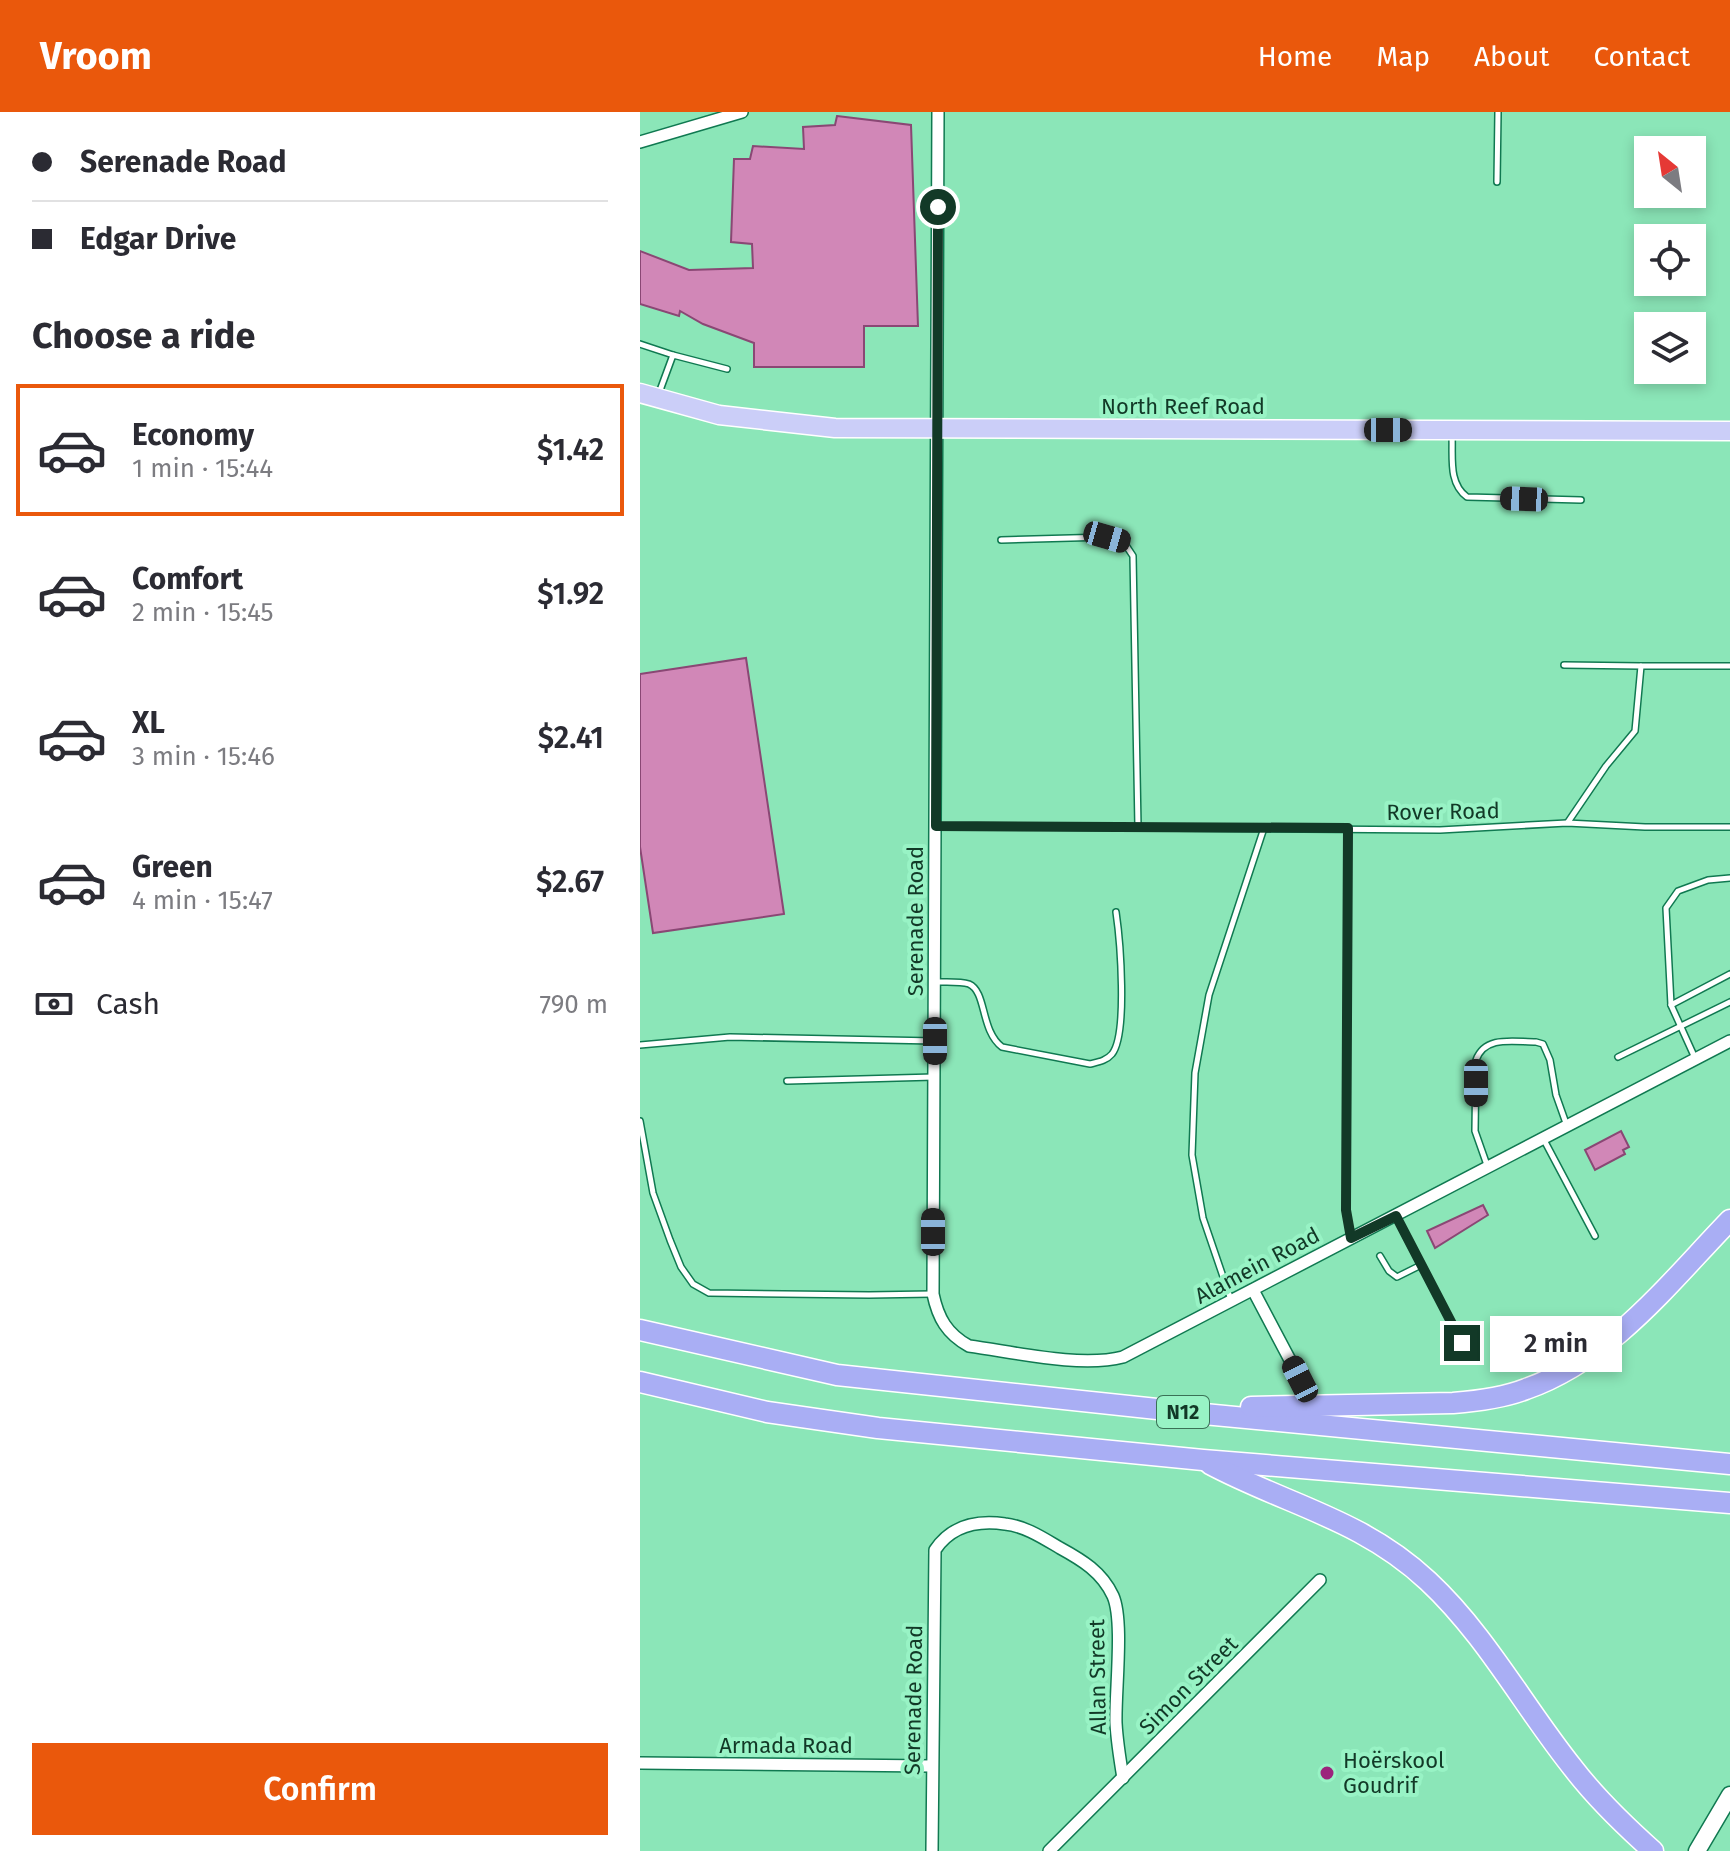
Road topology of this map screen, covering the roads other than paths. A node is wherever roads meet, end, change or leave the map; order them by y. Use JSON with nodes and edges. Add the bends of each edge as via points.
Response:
{"nodes":[{"id":1,"x":742,"y":112,"type":"edge"},
{"id":2,"x":938,"y":112,"type":"edge"},
{"id":3,"x":1498,"y":112,"type":"edge"},
{"id":4,"x":640,"y":142,"type":"edge"},
{"id":5,"x":1497,"y":182,"type":"dead end"},
{"id":6,"x":640,"y":344,"type":"edge"},
{"id":7,"x":673,"y":355,"type":"junction"},
{"id":8,"x":727,"y":369,"type":"dead end"},
{"id":9,"x":649,"y":395,"type":"edge"},
{"id":10,"x":939,"y":429,"type":"junction"},
{"id":11,"x":1452,"y":430,"type":"junction"},
{"id":12,"x":1730,"y":431,"type":"edge"},
{"id":13,"x":1581,"y":500,"type":"dead end"},
{"id":14,"x":1001,"y":540,"type":"dead end"},
{"id":15,"x":1564,"y":665,"type":"dead end"},
{"id":16,"x":1641,"y":666,"type":"junction"},
{"id":17,"x":1730,"y":666,"type":"edge"},
{"id":18,"x":1567,"y":823,"type":"junction"},
{"id":19,"x":936,"y":826,"type":"junction"},
{"id":20,"x":1138,"y":827,"type":"junction"},
{"id":21,"x":1730,"y":827,"type":"edge"},
{"id":22,"x":1264,"y":828,"type":"junction"},
{"id":23,"x":1348,"y":828,"type":"junction"},
{"id":24,"x":1730,"y":878,"type":"edge"},
{"id":25,"x":1116,"y":912,"type":"dead end"},
{"id":26,"x":1730,"y":974,"type":"edge"},
{"id":27,"x":935,"y":982,"type":"junction"},
{"id":28,"x":1730,"y":1002,"type":"edge"},
{"id":29,"x":1671,"y":1005,"type":"junction"},
{"id":30,"x":1680,"y":1027,"type":"junction"},
{"id":31,"x":935,"y":1041,"type":"junction"},
{"id":32,"x":1730,"y":1041,"type":"edge"},
{"id":33,"x":640,"y":1045,"type":"edge"},
{"id":34,"x":1618,"y":1057,"type":"dead end"},
{"id":35,"x":1695,"y":1059,"type":"junction"},
{"id":36,"x":934,"y":1077,"type":"junction"},
{"id":37,"x":787,"y":1081,"type":"dead end"},
{"id":38,"x":640,"y":1121,"type":"edge"},
{"id":39,"x":1568,"y":1127,"type":"junction"},
{"id":40,"x":1544,"y":1139,"type":"junction"},
{"id":41,"x":1488,"y":1167,"type":"junction"},
{"id":42,"x":1396,"y":1216,"type":"junction"},
{"id":43,"x":1730,"y":1220,"type":"edge"},
{"id":44,"x":1595,"y":1236,"type":"dead end"},
{"id":45,"x":1351,"y":1238,"type":"junction"},
{"id":46,"x":1380,"y":1256,"type":"dead end"},
{"id":47,"x":1422,"y":1265,"type":"junction"},
{"id":48,"x":1253,"y":1290,"type":"junction"},
{"id":49,"x":933,"y":1294,"type":"junction"},
{"id":50,"x":1231,"y":1301,"type":"junction"},
{"id":51,"x":640,"y":1330,"type":"edge"},
{"id":52,"x":956,"y":1339,"type":"joint"},
{"id":53,"x":1462,"y":1343,"type":"dead end"},
{"id":54,"x":1300,"y":1379,"type":"dead end"},
{"id":55,"x":640,"y":1382,"type":"edge"},
{"id":56,"x":1204,"y":1414,"type":"junction"},
{"id":57,"x":1203,"y":1460,"type":"junction"},
{"id":58,"x":1730,"y":1464,"type":"edge"},
{"id":59,"x":1730,"y":1503,"type":"edge"},
{"id":60,"x":935,"y":1550,"type":"joint"},
{"id":61,"x":1320,"y":1580,"type":"dead end"},
{"id":62,"x":640,"y":1763,"type":"edge"},
{"id":63,"x":932,"y":1766,"type":"junction"},
{"id":64,"x":1123,"y":1778,"type":"junction"},
{"id":65,"x":1730,"y":1795,"type":"edge"},
{"id":66,"x":1645,"y":1847,"type":"edge"},
{"id":67,"x":932,"y":1851,"type":"edge"},
{"id":68,"x":1049,"y":1851,"type":"edge"},
{"id":69,"x":1697,"y":1851,"type":"edge"}],
"edges":[{"from":1,"to":4,"type":"street"},
{"from":2,"to":10,"type":"street","name":"Serenade Road"},
{"from":3,"to":5,"type":"lane"},
{"from":6,"to":7,"type":"lane"},
{"from":7,"to":8,"type":"lane"},
{"from":7,"to":9,"type":"lane"},
{"from":9,"to":10,"type":"main road","name":"North Reef Road","via":[[719,415],[791,425]]},
{"from":10,"to":11,"type":"main road","name":"North Reef Road"},
{"from":10,"to":19,"type":"street","name":"Serenade Road"},
{"from":11,"to":12,"type":"main road","name":"North Reef Road"},
{"from":11,"to":13,"type":"lane","via":[[1454,480],[1467,497]]},
{"from":14,"to":20,"type":"lane","via":[[1107,537],[1123,541],[1133,556]]},
{"from":15,"to":16,"type":"lane"},
{"from":16,"to":17,"type":"lane"},
{"from":16,"to":18,"type":"lane","via":[[1635,731]]},
{"from":18,"to":21,"type":"lane","name":"Rover Road"},
{"from":18,"to":23,"type":"lane","name":"Rover Road","via":[[1440,830]]},
{"from":19,"to":20,"type":"lane","name":"Rover Road"},
{"from":19,"to":27,"type":"street","name":"Serenade Road"},
{"from":20,"to":22,"type":"lane","name":"Rover Road"},
{"from":22,"to":23,"type":"lane","name":"Rover Road"},
{"from":22,"to":50,"type":"lane","via":[[1209,995],[1195,1073],[1192,1155],[1203,1218]]},
{"from":23,"to":45,"type":"lane","via":[[1346,1210]]},
{"from":24,"to":29,"type":"lane","via":[[1678,891],[1666,908]]},
{"from":25,"to":27,"type":"lane","via":[[1119,1028],[1113,1053],[1104,1061],[1090,1064],[1002,1047],[987,1028],[976,989],[966,983]]},
{"from":26,"to":29,"type":"lane"},
{"from":27,"to":31,"type":"street","name":"Serenade Road"},
{"from":28,"to":30,"type":"lane"},
{"from":29,"to":30,"type":"lane"},
{"from":30,"to":34,"type":"lane"},
{"from":30,"to":35,"type":"lane"},
{"from":31,"to":33,"type":"lane","via":[[730,1037]]},
{"from":31,"to":36,"type":"street","name":"Serenade Road"},
{"from":32,"to":35,"type":"street","name":"Alamein Road"},
{"from":35,"to":39,"type":"street","name":"Alamein Road"},
{"from":36,"to":37,"type":"lane"},
{"from":36,"to":49,"type":"street","name":"Serenade Road"},
{"from":38,"to":49,"type":"lane","via":[[653,1193],[681,1267],[693,1284],[709,1293]]},
{"from":39,"to":40,"type":"street","name":"Alamein Road"},
{"from":39,"to":41,"type":"lane","via":[[1543,1044],[1486,1044],[1476,1060],[1475,1131]]},
{"from":40,"to":41,"type":"street","name":"Alamein Road"},
{"from":40,"to":44,"type":"lane"},
{"from":41,"to":42,"type":"street","name":"Alamein Road"},
{"from":42,"to":45,"type":"street","name":"Alamein Road"},
{"from":42,"to":47,"type":"lane"},
{"from":43,"to":56,"type":"highway","via":[[1611,1340],[1558,1376],[1524,1390],[1453,1403],[1243,1407]]},
{"from":45,"to":48,"type":"street","name":"Alamein Road"},
{"from":46,"to":47,"type":"lane","via":[[1397,1277]]},
{"from":47,"to":53,"type":"lane"},
{"from":48,"to":50,"type":"street","name":"Alamein Road"},
{"from":48,"to":54,"type":"street"},
{"from":49,"to":52,"type":"street","name":"Serenade Road","via":[[936,1312]]},
{"from":50,"to":52,"type":"street","name":"Alamein Road","via":[[1105,1362],[969,1346]]},
{"from":51,"to":56,"type":"highway","number":"N12","via":[[837,1375]]},
{"from":55,"to":57,"type":"highway","number":"N12","via":[[767,1412],[878,1428]]},
{"from":56,"to":58,"type":"highway","number":"N12"},
{"from":57,"to":59,"type":"highway","number":"N12"},
{"from":57,"to":66,"type":"highway","via":[[1354,1527],[1428,1581],[1479,1640],[1573,1768]]},
{"from":60,"to":63,"type":"street","name":"Serenade Road"},
{"from":60,"to":64,"type":"street","name":"Allan Street","via":[[958,1529],[988,1522],[1009,1524],[1086,1562],[1105,1581],[1117,1618],[1116,1724]]},
{"from":61,"to":64,"type":"street","name":"Simon Street"},
{"from":62,"to":63,"type":"street","name":"Armada Road"},
{"from":63,"to":67,"type":"street","name":"Serenade Road"},
{"from":64,"to":68,"type":"street","name":"Simon Street"},
{"from":65,"to":69,"type":"main road"}]}
